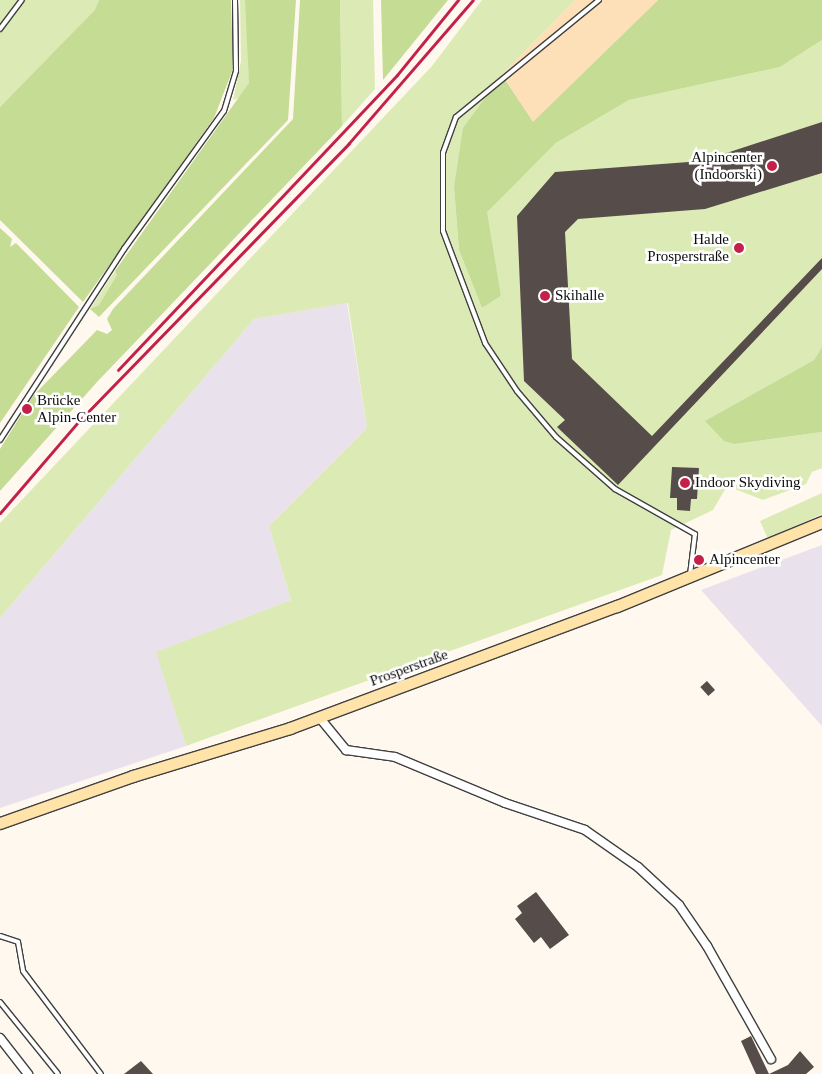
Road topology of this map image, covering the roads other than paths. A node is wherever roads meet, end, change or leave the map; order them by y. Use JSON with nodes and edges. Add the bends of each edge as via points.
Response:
{"nodes":[{"id":1,"x":22,"y":0,"type":"edge"},
{"id":2,"x":235,"y":0,"type":"edge"},
{"id":3,"x":599,"y":0,"type":"edge"},
{"id":4,"x":0,"y":29,"type":"edge"},
{"id":5,"x":0,"y":440,"type":"edge"},
{"id":6,"x":822,"y":522,"type":"edge"},
{"id":7,"x":690,"y":577,"type":"junction"},
{"id":8,"x":319,"y":717,"type":"junction"},
{"id":9,"x":0,"y":823,"type":"edge"},
{"id":10,"x":0,"y":936,"type":"edge"},
{"id":11,"x":0,"y":1002,"type":"edge"},
{"id":12,"x":0,"y":1038,"type":"edge"},
{"id":13,"x":771,"y":1059,"type":"dead end"},
{"id":14,"x":28,"y":1074,"type":"edge"},
{"id":15,"x":58,"y":1074,"type":"edge"},
{"id":16,"x":101,"y":1074,"type":"edge"}],
"edges":[{"from":1,"to":4,"type":"lane"},
{"from":2,"to":5,"type":"lane","via":[[236,71],[224,111],[124,248]]},
{"from":3,"to":7,"type":"lane","via":[[456,117],[443,153],[443,230],[486,343],[517,391],[556,437],[614,488],[695,534]]},
{"from":6,"to":7,"type":"main road","name":"Prosperstraße"},
{"from":7,"to":8,"type":"main road","name":"Prosperstraße"},
{"from":8,"to":9,"type":"main road","name":"Prosperstraße"},
{"from":8,"to":13,"type":"street","via":[[346,750],[395,757],[505,803],[586,830],[638,867],[679,905],[707,946]]},
{"from":10,"to":16,"type":"lane","via":[[18,942],[23,971]]},
{"from":11,"to":15,"type":"lane"},
{"from":12,"to":14,"type":"street"}]}
